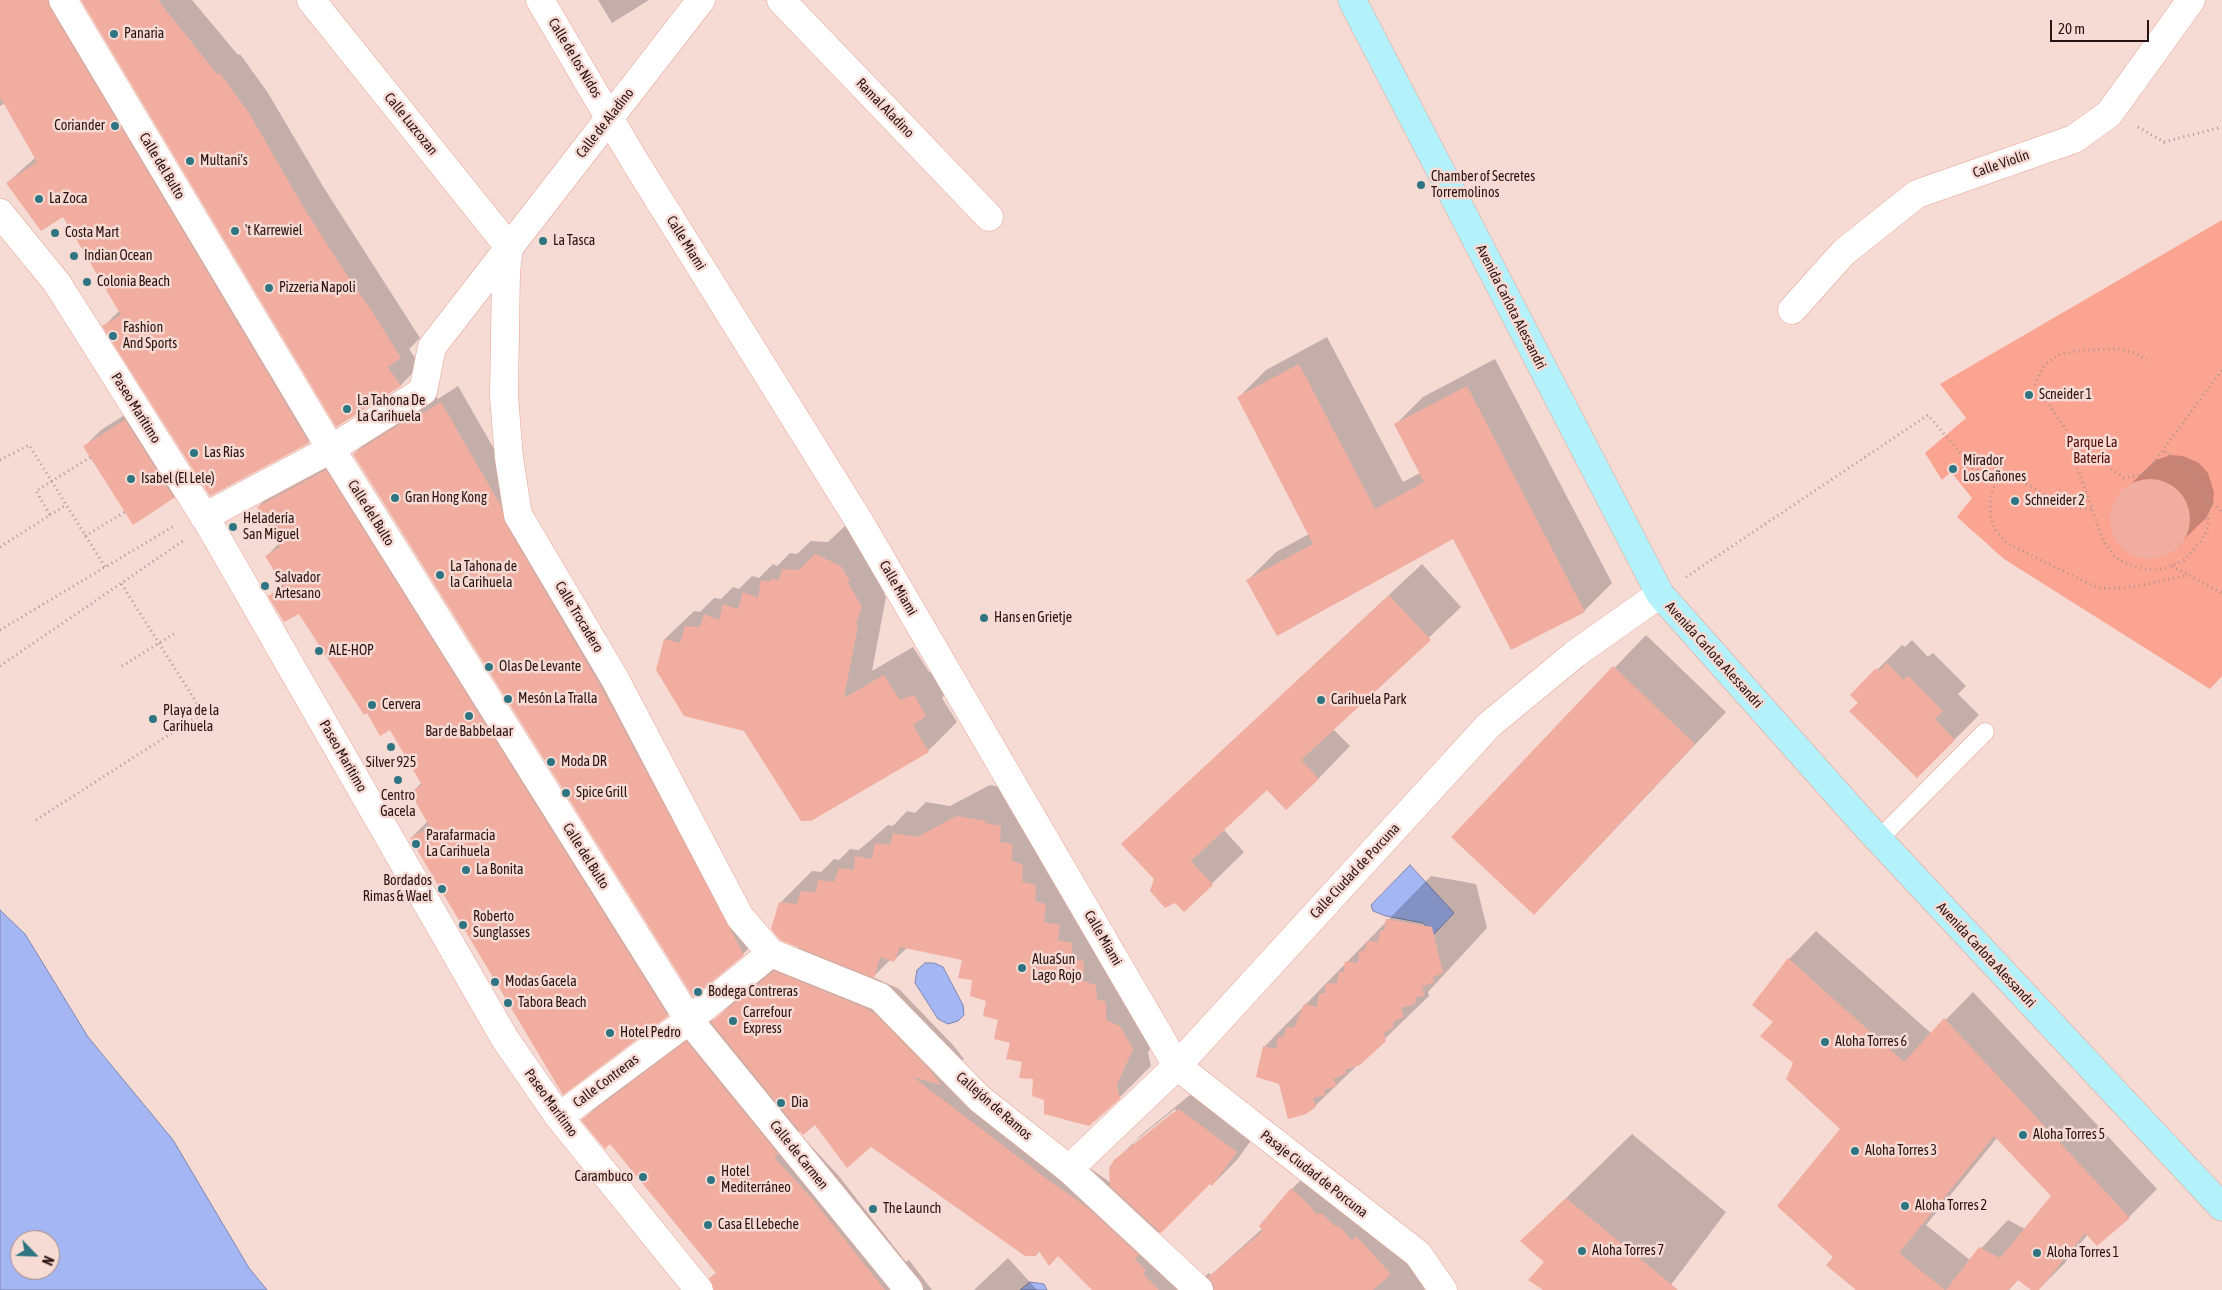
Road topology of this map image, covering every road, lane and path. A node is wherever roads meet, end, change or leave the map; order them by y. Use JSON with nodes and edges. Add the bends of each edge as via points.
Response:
{"nodes":[{"id":1,"x":63,"y":0,"type":"edge"},
{"id":2,"x":311,"y":0,"type":"edge"},
{"id":3,"x":540,"y":0,"type":"edge"},
{"id":4,"x":701,"y":0,"type":"edge"},
{"id":5,"x":781,"y":0,"type":"edge"},
{"id":6,"x":1352,"y":0,"type":"edge"},
{"id":7,"x":2191,"y":0,"type":"edge"},
{"id":8,"x":610,"y":117,"type":"junction"},
{"id":9,"x":2134,"y":124,"type":"dead end"},
{"id":10,"x":2222,"y":127,"type":"edge"},
{"id":11,"x":0,"y":213,"type":"edge"},
{"id":12,"x":989,"y":217,"type":"dead end"},
{"id":13,"x":509,"y":247,"type":"junction"},
{"id":14,"x":1792,"y":310,"type":"dead end"},
{"id":15,"x":2147,"y":360,"type":"dead end"},
{"id":16,"x":2222,"y":370,"type":"edge"},
{"id":17,"x":2069,"y":434,"type":"junction"},
{"id":18,"x":332,"y":449,"type":"junction"},
{"id":19,"x":2162,"y":450,"type":"junction"},
{"id":20,"x":91,"y":457,"type":"dead end"},
{"id":21,"x":0,"y":460,"type":"edge"},
{"id":22,"x":1999,"y":478,"type":"junction"},
{"id":23,"x":51,"y":481,"type":"junction"},
{"id":24,"x":2208,"y":501,"type":"junction"},
{"id":25,"x":66,"y":505,"type":"junction"},
{"id":26,"x":2090,"y":509,"type":"junction"},
{"id":27,"x":124,"y":512,"type":"dead end"},
{"id":28,"x":2222,"y":514,"type":"edge"},
{"id":29,"x":50,"y":515,"type":"junction"},
{"id":30,"x":204,"y":517,"type":"junction"},
{"id":31,"x":84,"y":536,"type":"junction"},
{"id":32,"x":0,"y":547,"type":"edge"},
{"id":33,"x":2172,"y":566,"type":"junction"},
{"id":34,"x":105,"y":568,"type":"junction"},
{"id":35,"x":2188,"y":576,"type":"junction"},
{"id":36,"x":121,"y":583,"type":"junction"},
{"id":37,"x":2222,"y":593,"type":"edge"},
{"id":38,"x":1660,"y":594,"type":"junction"},
{"id":39,"x":0,"y":630,"type":"edge"},
{"id":40,"x":177,"y":632,"type":"dead end"},
{"id":41,"x":159,"y":644,"type":"junction"},
{"id":42,"x":0,"y":666,"type":"edge"},
{"id":43,"x":122,"y":666,"type":"dead end"},
{"id":44,"x":1985,"y":732,"type":"dead end"},
{"id":45,"x":36,"y":820,"type":"dead end"},
{"id":46,"x":1879,"y":839,"type":"junction"},
{"id":47,"x":771,"y":953,"type":"junction"},
{"id":48,"x":689,"y":1020,"type":"junction"},
{"id":49,"x":1176,"y":1066,"type":"junction"},
{"id":50,"x":559,"y":1117,"type":"junction"},
{"id":51,"x":1069,"y":1169,"type":"junction"},
{"id":52,"x":2222,"y":1207,"type":"edge"},
{"id":53,"x":699,"y":1290,"type":"edge"},
{"id":54,"x":908,"y":1290,"type":"edge"},
{"id":55,"x":1199,"y":1290,"type":"edge"},
{"id":56,"x":1443,"y":1290,"type":"edge"}],
"edges":[{"from":1,"to":18,"type":"street","name":"Calle del Bulto"},
{"from":2,"to":13,"type":"street","name":"Calle Luzcozan"},
{"from":3,"to":8,"type":"street","name":"Calle de los Nidos"},
{"from":4,"to":8,"type":"street","name":"Calle de Aladino"},
{"from":5,"to":12,"type":"street","name":"Ramal Aladino"},
{"from":6,"to":38,"type":"main road","name":"Avenida Carlota Alessandri"},
{"from":7,"to":14,"type":"street","name":"Calle Violín","via":[[2110,114],[2074,139],[1916,194],[1844,252]]},
{"from":8,"to":13,"type":"street","name":"Calle de Aladino"},
{"from":8,"to":49,"type":"street","name":"Calle Miami","via":[[859,521]]},
{"from":9,"to":10,"type":"path","via":[[2164,142]]},
{"from":11,"to":30,"type":"street","name":"Paseo Marítimo","via":[[57,283]]},
{"from":13,"to":18,"type":"street","name":"Calle de Aladino","via":[[432,347],[423,391]]},
{"from":13,"to":47,"type":"street","name":"Calle Trocadero","via":[[504,396],[518,515],[615,679],[740,917]]},
{"from":15,"to":17,"type":"path","via":[[2118,349],[2094,349],[2058,355],[2044,366],[2035,384]]},
{"from":16,"to":19,"type":"path"},
{"from":17,"to":19,"type":"path","via":[[2124,478],[2144,474]]},
{"from":17,"to":26,"type":"path"},
{"from":18,"to":30,"type":"street","name":"Calle de Aladino"},
{"from":18,"to":48,"type":"street","name":"Calle del Bulto"},
{"from":19,"to":24,"type":"path","via":[[2190,469],[2198,478]]},
{"from":20,"to":23,"type":"path"},
{"from":21,"to":23,"type":"path","via":[[28,445]]},
{"from":22,"to":26,"type":"path","via":[[2008,476],[2023,482],[2064,506]]},
{"from":22,"to":35,"type":"path","via":[[1990,504],[1991,520],[1995,530],[2008,544],[2096,587],[2137,586]]},
{"from":22,"to":38,"type":"path","via":[[1972,468],[1928,415]]},
{"from":23,"to":25,"type":"path"},
{"from":23,"to":29,"type":"path","via":[[36,491]]},
{"from":24,"to":28,"type":"path"},
{"from":24,"to":33,"type":"path","via":[[2208,526],[2201,541],[2191,554]]},
{"from":25,"to":29,"type":"path"},
{"from":25,"to":31,"type":"path"},
{"from":26,"to":33,"type":"path","via":[[2104,542],[2115,557],[2144,569]]},
{"from":27,"to":31,"type":"path"},
{"from":29,"to":32,"type":"path"},
{"from":30,"to":34,"type":"path"},
{"from":30,"to":36,"type":"path"},
{"from":30,"to":50,"type":"street","name":"Paseo Marítimo","via":[[505,1038]]},
{"from":31,"to":34,"type":"path"},
{"from":33,"to":35,"type":"path"},
{"from":34,"to":39,"type":"path"},
{"from":35,"to":37,"type":"path"},
{"from":36,"to":41,"type":"path"},
{"from":36,"to":42,"type":"path"},
{"from":38,"to":46,"type":"main road","name":"Avenida Carlota Alessandri"},
{"from":38,"to":49,"type":"street","name":"Calle Ciudad de Porcuna","via":[[1575,654],[1489,725]]},
{"from":40,"to":41,"type":"path"},
{"from":41,"to":43,"type":"path"},
{"from":41,"to":45,"type":"path","via":[[203,713]]},
{"from":44,"to":46,"type":"lane"},
{"from":46,"to":52,"type":"main road","name":"Avenida Carlota Alessandri"},
{"from":47,"to":48,"type":"street","name":"Calle Contreras"},
{"from":47,"to":51,"type":"street","name":"Callejón de Ramos","via":[[880,997],[980,1099]]},
{"from":48,"to":50,"type":"street","name":"Calle Contreras"},
{"from":48,"to":54,"type":"street","name":"Calle de Carmen"},
{"from":49,"to":51,"type":"street","name":"Calle Ciudad de Porcuna"},
{"from":49,"to":56,"type":"street","name":"Pasaje Ciudad de Porcuna","via":[[1418,1254]]},
{"from":50,"to":53,"type":"street","name":"Paseo Marítimo"},
{"from":51,"to":55,"type":"street","name":"Callejón de Ramos"}]}
